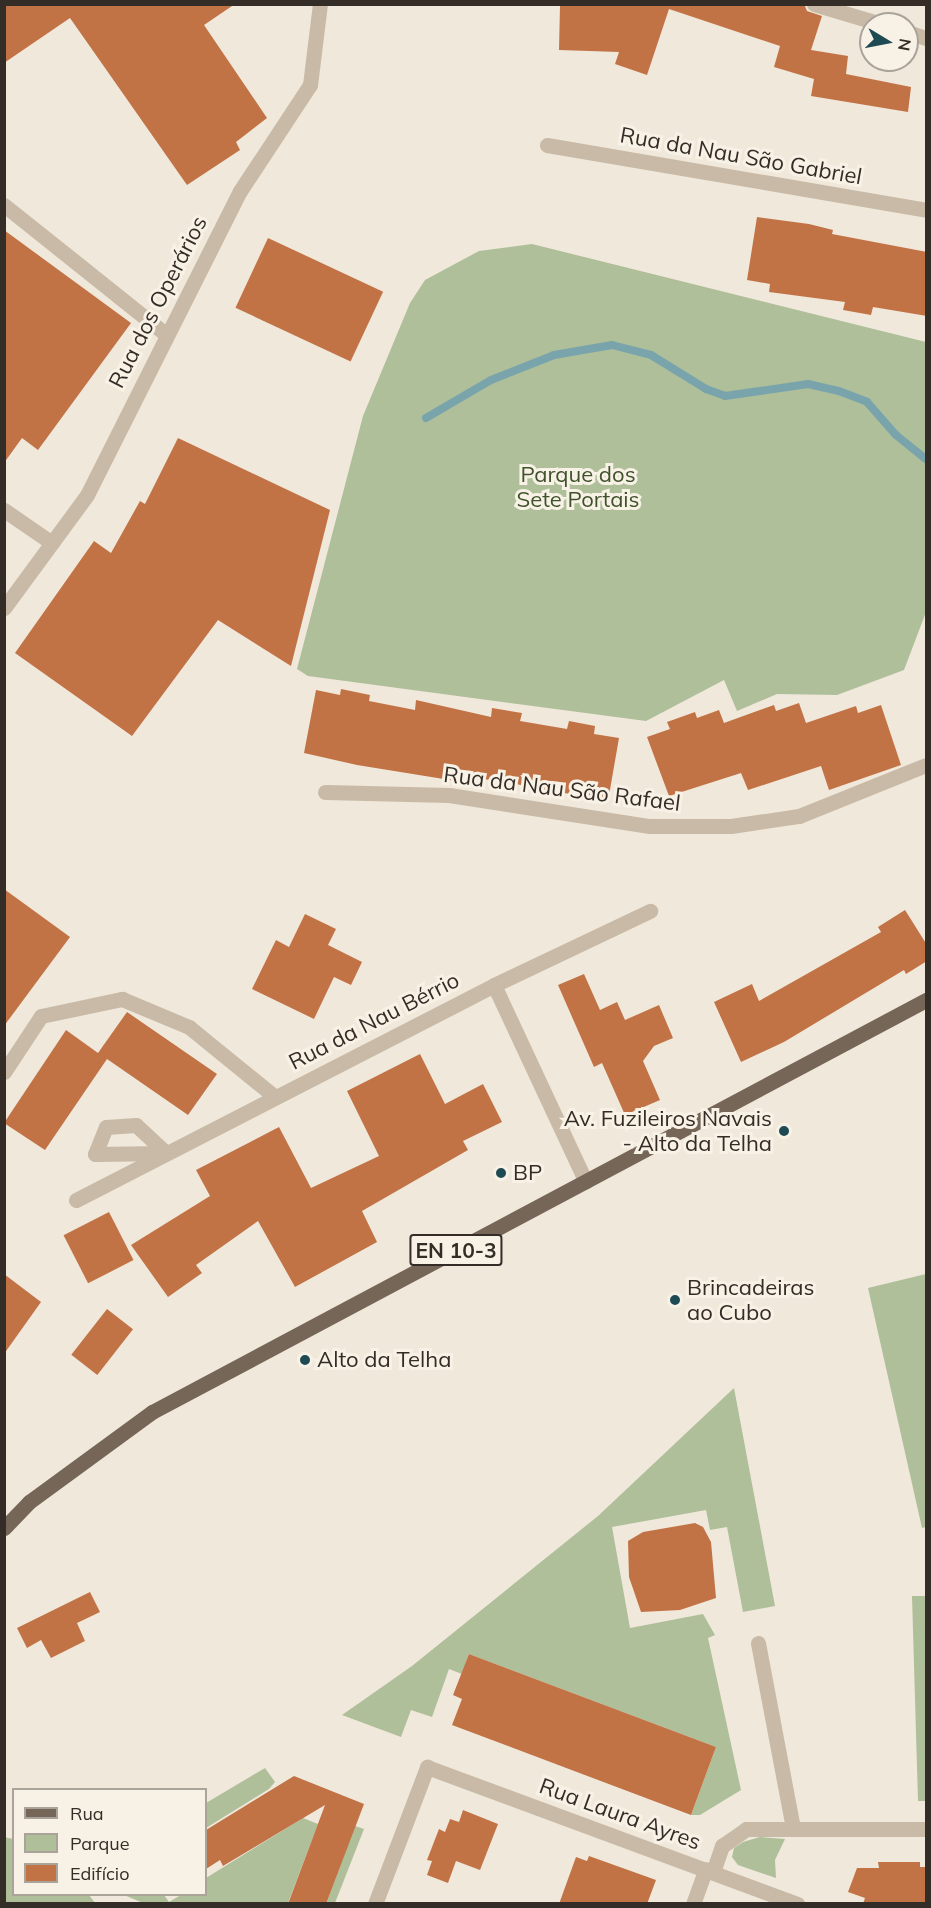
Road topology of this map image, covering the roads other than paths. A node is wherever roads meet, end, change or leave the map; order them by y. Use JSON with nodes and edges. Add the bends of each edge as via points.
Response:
{"nodes":[{"id":1,"x":320,"y":4,"type":"edge"},
{"id":2,"x":814,"y":4,"type":"edge"},
{"id":3,"x":859,"y":17,"type":"edge"},
{"id":4,"x":547,"y":146,"type":"dead end"},
{"id":5,"x":4,"y":205,"type":"edge"},
{"id":6,"x":927,"y":210,"type":"edge"},
{"id":7,"x":167,"y":334,"type":"junction"},
{"id":8,"x":4,"y":510,"type":"edge"},
{"id":9,"x":52,"y":543,"type":"junction"},
{"id":10,"x":4,"y":608,"type":"edge"},
{"id":11,"x":927,"y":765,"type":"edge"},
{"id":12,"x":325,"y":792,"type":"dead end"},
{"id":13,"x":650,"y":912,"type":"dead end"},
{"id":14,"x":494,"y":985,"type":"junction"},
{"id":15,"x":927,"y":1000,"type":"edge"},
{"id":16,"x":4,"y":1071,"type":"edge"},
{"id":17,"x":275,"y":1097,"type":"junction"},
{"id":18,"x":586,"y":1182,"type":"junction"},
{"id":19,"x":75,"y":1200,"type":"dead end"},
{"id":20,"x":4,"y":1528,"type":"edge"},
{"id":21,"x":758,"y":1643,"type":"dead end"},
{"id":22,"x":793,"y":1828,"type":"junction"},
{"id":23,"x":927,"y":1828,"type":"edge"},
{"id":24,"x":710,"y":1871,"type":"junction"},
{"id":25,"x":375,"y":1904,"type":"edge"},
{"id":26,"x":693,"y":1904,"type":"edge"},
{"id":27,"x":797,"y":1904,"type":"edge"}],
"edges":[{"from":1,"to":7,"type":"street","name":"Rua dos Operários","via":[[310,84],[240,191]]},
{"from":2,"to":3,"type":"street"},
{"from":4,"to":6,"type":"street","name":"Rua da Nau São Gabriel"},
{"from":5,"to":7,"type":"street"},
{"from":7,"to":9,"type":"street","name":"Rua dos Operários","via":[[87,495]]},
{"from":8,"to":9,"type":"street"},
{"from":9,"to":10,"type":"street","name":"Rua dos Operários"},
{"from":11,"to":12,"type":"street","name":"Rua da Nau São Rafael","via":[[799,816],[731,826],[650,826],[449,795]]},
{"from":13,"to":14,"type":"street","name":"Rua da Nau Bérrio"},
{"from":14,"to":17,"type":"street","name":"Rua da Nau Bérrio"},
{"from":14,"to":18,"type":"street","name":"Rua da Nau Bérrio"},
{"from":15,"to":18,"type":"main road","number":"EN 10-3"},
{"from":16,"to":17,"type":"street","via":[[41,1016],[122,999],[189,1027]]},
{"from":17,"to":19,"type":"street","name":"Rua da Nau Bérrio"},
{"from":18,"to":20,"type":"main road","number":"EN 10-3","via":[[152,1412],[29,1502]]},
{"from":21,"to":22,"type":"street"},
{"from":22,"to":23,"type":"street"},
{"from":22,"to":24,"type":"street","via":[[746,1829],[732,1835]]},
{"from":24,"to":25,"type":"street","name":"Rua Laura Ayres","via":[[427,1767]]},
{"from":24,"to":26,"type":"street"},
{"from":24,"to":27,"type":"street","name":"Rua Laura Ayres"}]}
